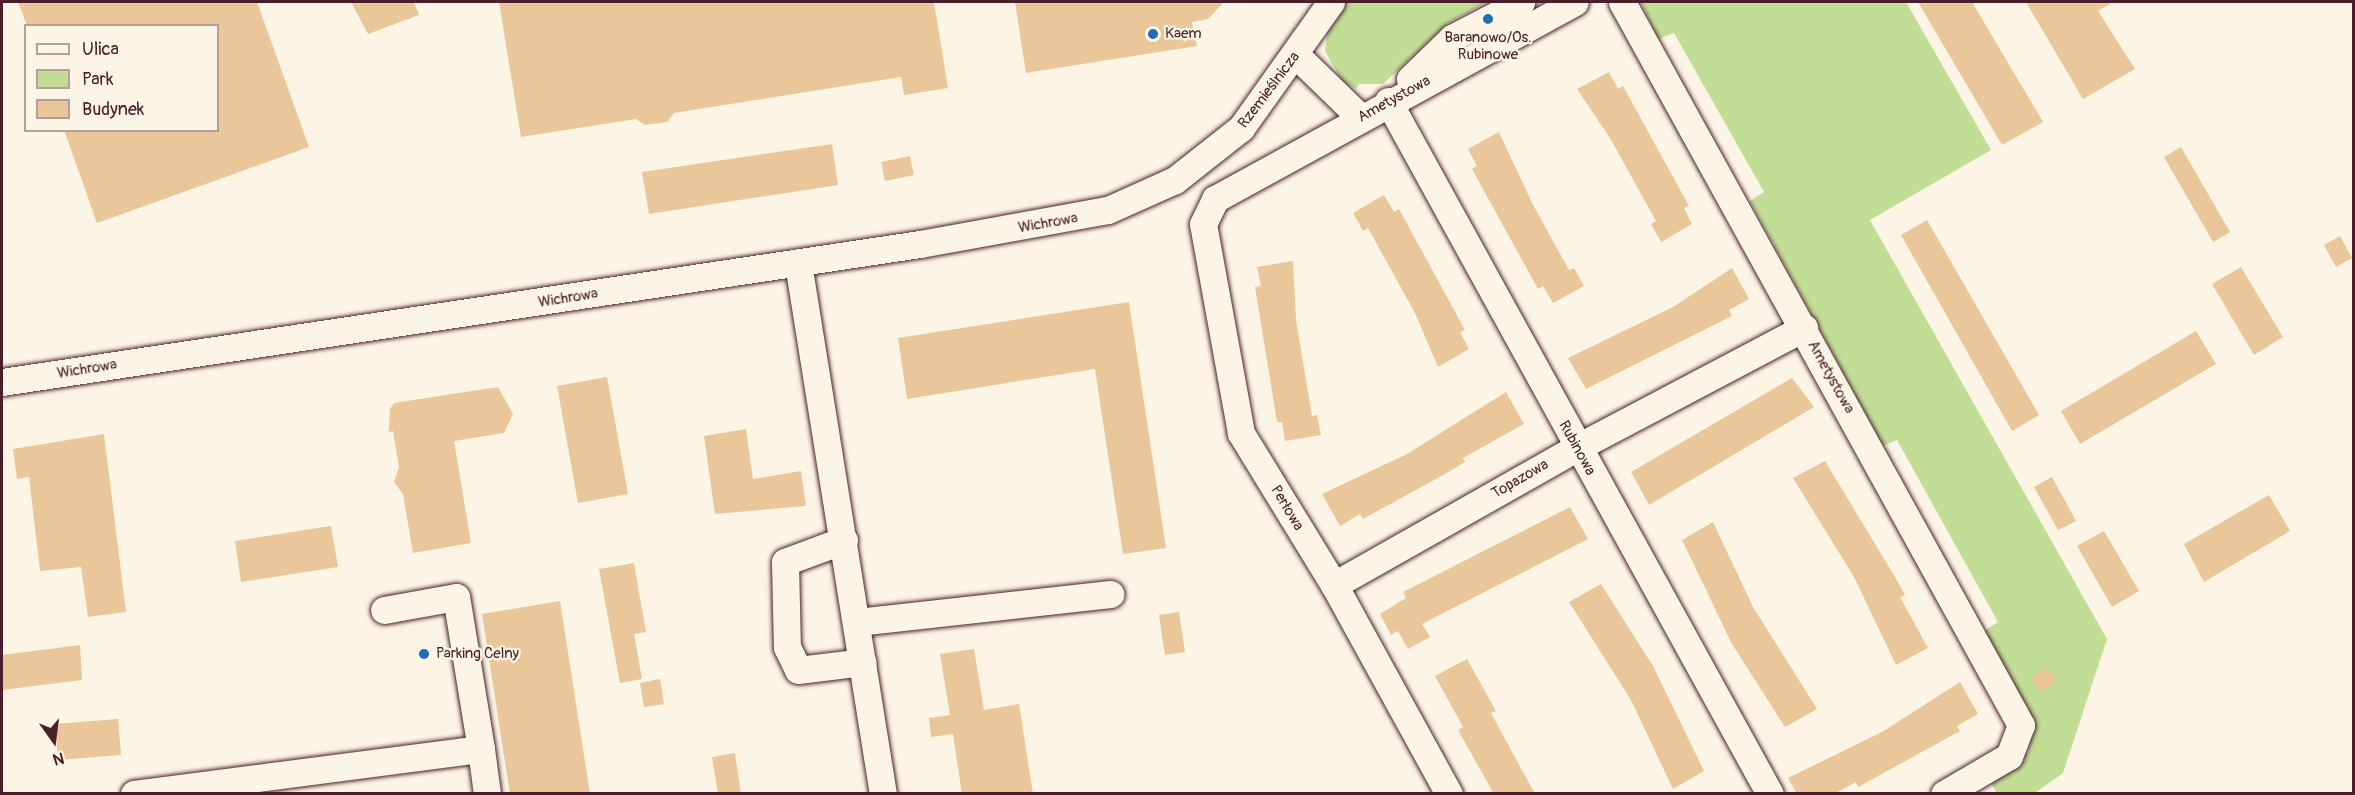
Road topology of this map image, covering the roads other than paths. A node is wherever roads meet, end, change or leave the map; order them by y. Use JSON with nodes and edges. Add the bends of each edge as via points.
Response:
{"nodes":[{"id":1,"x":1331,"y":2,"type":"edge"},
{"id":2,"x":1521,"y":2,"type":"edge"},
{"id":3,"x":1575,"y":2,"type":"edge"},
{"id":4,"x":1622,"y":2,"type":"edge"},
{"id":5,"x":1296,"y":55,"type":"junction"},
{"id":6,"x":1388,"y":101,"type":"junction"},
{"id":7,"x":1360,"y":117,"type":"junction"},
{"id":8,"x":1215,"y":200,"type":"joint"},
{"id":9,"x":1131,"y":202,"type":"joint"},
{"id":10,"x":798,"y":263,"type":"junction"},
{"id":11,"x":1804,"y":328,"type":"junction"},
{"id":12,"x":2,"y":382,"type":"edge"},
{"id":13,"x":1576,"y":448,"type":"junction"},
{"id":14,"x":844,"y":540,"type":"junction"},
{"id":15,"x":1334,"y":585,"type":"junction"},
{"id":16,"x":1110,"y":594,"type":"dead end"},
{"id":17,"x":384,"y":610,"type":"dead end"},
{"id":18,"x":857,"y":622,"type":"junction"},
{"id":19,"x":863,"y":662,"type":"junction"},
{"id":20,"x":481,"y":749,"type":"junction"},
{"id":21,"x":134,"y":794,"type":"edge"},
{"id":22,"x":487,"y":794,"type":"edge"},
{"id":23,"x":883,"y":794,"type":"edge"},
{"id":24,"x":1449,"y":794,"type":"edge"},
{"id":25,"x":1770,"y":794,"type":"edge"},
{"id":26,"x":1944,"y":794,"type":"edge"}],
"edges":[{"from":1,"to":5,"type":"street","name":"Rzemieślnicza"},
{"from":2,"to":6,"type":"street","via":[[1452,38]]},
{"from":3,"to":6,"type":"street","name":"Ametystowa"},
{"from":4,"to":11,"type":"street","name":"Ametystowa"},
{"from":5,"to":7,"type":"street"},
{"from":5,"to":9,"type":"street","name":"Rzemieślnicza","via":[[1262,104],[1208,158]]},
{"from":6,"to":7,"type":"street","name":"Ametystowa"},
{"from":6,"to":13,"type":"street","name":"Rubinowa"},
{"from":7,"to":8,"type":"street","name":"Ametystowa"},
{"from":8,"to":15,"type":"street","name":"Perłowa","via":[[1203,224],[1241,433]]},
{"from":9,"to":10,"type":"street","name":"Wichrowa","via":[[1058,223]]},
{"from":10,"to":12,"type":"street","name":"Wichrowa"},
{"from":10,"to":14,"type":"street"},
{"from":11,"to":13,"type":"street","name":"Topazowa"},
{"from":11,"to":26,"type":"street","name":"Ametystowa","via":[[2021,725],[2009,756]]},
{"from":13,"to":15,"type":"street","name":"Topazowa"},
{"from":13,"to":25,"type":"street","name":"Rubinowa"},
{"from":14,"to":18,"type":"street"},
{"from":14,"to":19,"type":"street","via":[[785,562],[787,647],[798,670]]},
{"from":15,"to":24,"type":"street","name":"Perłowa"},
{"from":16,"to":18,"type":"street"},
{"from":17,"to":20,"type":"street","via":[[456,597]]},
{"from":18,"to":19,"type":"street"},
{"from":19,"to":23,"type":"street"},
{"from":20,"to":21,"type":"street"},
{"from":20,"to":22,"type":"street"}]}
